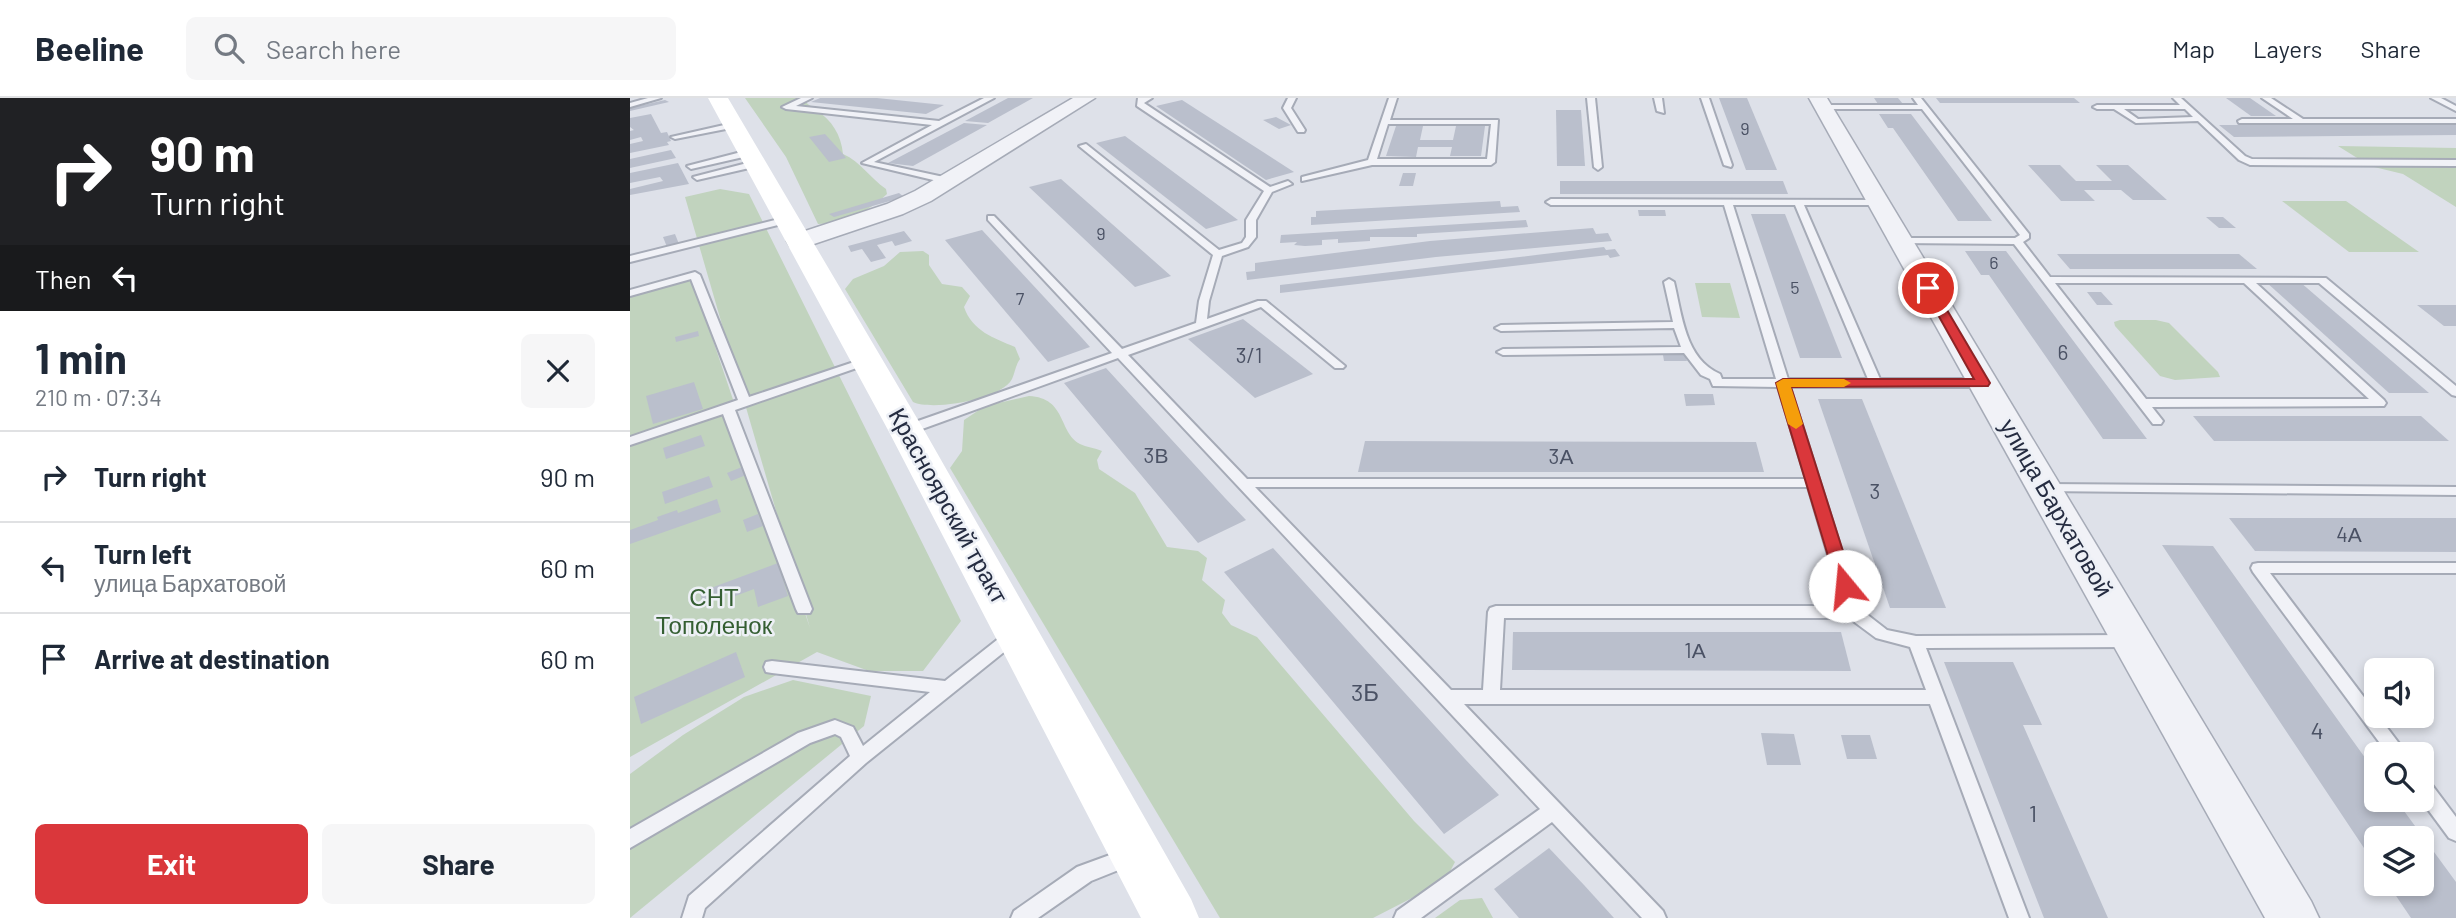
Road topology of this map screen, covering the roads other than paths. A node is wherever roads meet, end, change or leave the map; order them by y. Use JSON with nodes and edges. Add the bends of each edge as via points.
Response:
{"nodes":[{"id":1,"x":657,"y":98,"type":"edge"},
{"id":2,"x":808,"y":98,"type":"edge"},
{"id":3,"x":989,"y":98,"type":"edge"},
{"id":4,"x":1086,"y":98,"type":"edge"},
{"id":5,"x":1292,"y":98,"type":"edge"},
{"id":6,"x":1393,"y":98,"type":"edge"},
{"id":7,"x":1591,"y":98,"type":"edge"},
{"id":8,"x":1658,"y":98,"type":"edge"},
{"id":9,"x":1705,"y":98,"type":"edge"},
{"id":10,"x":1917,"y":98,"type":"edge"},
{"id":11,"x":2177,"y":98,"type":"edge"},
{"id":12,"x":2266,"y":98,"type":"edge"},
{"id":13,"x":2435,"y":98,"type":"edge"},
{"id":14,"x":721,"y":99,"type":"edge"},
{"id":15,"x":1141,"y":99,"type":"edge"},
{"id":16,"x":1821,"y":103,"type":"edge"},
{"id":17,"x":630,"y":105,"type":"edge"},
{"id":18,"x":1924,"y":107,"type":"junction"},
{"id":19,"x":2097,"y":107,"type":"dead end"},
{"id":20,"x":2116,"y":107,"type":"junction"},
{"id":21,"x":2186,"y":107,"type":"junction"},
{"id":22,"x":2456,"y":109,"type":"edge"},
{"id":23,"x":1661,"y":111,"type":"dead end"},
{"id":24,"x":2200,"y":119,"type":"junction"},
{"id":25,"x":2242,"y":121,"type":"dead end"},
{"id":26,"x":2301,"y":121,"type":"junction"},
{"id":27,"x":2456,"y":121,"type":"edge"},
{"id":28,"x":1385,"y":122,"type":"junction"},
{"id":29,"x":941,"y":124,"type":"junction"},
{"id":30,"x":733,"y":125,"type":"junction"},
{"id":31,"x":1301,"y":130,"type":"dead end"},
{"id":32,"x":675,"y":137,"type":"dead end"},
{"id":33,"x":1083,"y":146,"type":"dead end"},
{"id":34,"x":752,"y":159,"type":"junction"},
{"id":35,"x":1372,"y":162,"type":"junction"},
{"id":36,"x":2456,"y":163,"type":"edge"},
{"id":37,"x":1728,"y":165,"type":"dead end"},
{"id":38,"x":691,"y":166,"type":"dead end"},
{"id":39,"x":1598,"y":167,"type":"dead end"},
{"id":40,"x":697,"y":177,"type":"dead end"},
{"id":41,"x":1305,"y":180,"type":"dead end"},
{"id":42,"x":950,"y":181,"type":"junction"},
{"id":43,"x":1288,"y":184,"type":"dead end"},
{"id":44,"x":1269,"y":190,"type":"junction"},
{"id":45,"x":1551,"y":202,"type":"dead end"},
{"id":46,"x":1728,"y":202,"type":"junction"},
{"id":47,"x":1798,"y":202,"type":"junction"},
{"id":48,"x":1879,"y":202,"type":"junction"},
{"id":49,"x":991,"y":218,"type":"dead end"},
{"id":50,"x":793,"y":231,"type":"junction"},
{"id":51,"x":2017,"y":240,"type":"junction"},
{"id":52,"x":1901,"y":241,"type":"junction"},
{"id":53,"x":1219,"y":254,"type":"junction"},
{"id":54,"x":630,"y":259,"type":"edge"},
{"id":55,"x":2048,"y":280,"type":"junction"},
{"id":56,"x":2247,"y":280,"type":"junction"},
{"id":57,"x":1669,"y":282,"type":"dead end"},
{"id":58,"x":630,"y":293,"type":"edge"},
{"id":59,"x":1201,"y":325,"type":"junction"},
{"id":60,"x":1680,"y":325,"type":"junction"},
{"id":61,"x":1501,"y":328,"type":"dead end"},
{"id":62,"x":1686,"y":349,"type":"junction"},
{"id":63,"x":1503,"y":352,"type":"dead end"},
{"id":64,"x":1120,"y":354,"type":"junction"},
{"id":65,"x":867,"y":361,"type":"junction"},
{"id":66,"x":1339,"y":366,"type":"dead end"},
{"id":67,"x":1783,"y":383,"type":"junction"},
{"id":68,"x":1875,"y":383,"type":"junction"},
{"id":69,"x":1983,"y":383,"type":"junction"},
{"id":70,"x":2456,"y":392,"type":"edge"},
{"id":71,"x":745,"y":403,"type":"junction"},
{"id":72,"x":2143,"y":404,"type":"junction"},
{"id":73,"x":729,"y":409,"type":"junction"},
{"id":74,"x":2157,"y":421,"type":"dead end"},
{"id":75,"x":906,"y":430,"type":"junction"},
{"id":76,"x":630,"y":441,"type":"edge"},
{"id":77,"x":1243,"y":482,"type":"junction"},
{"id":78,"x":1814,"y":483,"type":"junction"},
{"id":79,"x":2045,"y":488,"type":"junction"},
{"id":80,"x":2456,"y":491,"type":"edge"},
{"id":81,"x":2456,"y":568,"type":"edge"},
{"id":82,"x":804,"y":608,"type":"dead end"},
{"id":83,"x":1853,"y":612,"type":"junction"},
{"id":84,"x":1017,"y":632,"type":"junction"},
{"id":85,"x":2133,"y":641,"type":"junction"},
{"id":86,"x":1916,"y":642,"type":"junction"},
{"id":87,"x":772,"y":667,"type":"dead end"},
{"id":88,"x":948,"y":688,"type":"junction"},
{"id":89,"x":1446,"y":697,"type":"junction"},
{"id":90,"x":1491,"y":697,"type":"junction"},
{"id":91,"x":1937,"y":697,"type":"junction"},
{"id":92,"x":2389,"y":742,"type":"edge"},
{"id":93,"x":860,"y":758,"type":"junction"},
{"id":94,"x":2434,"y":803,"type":"edge"},
{"id":95,"x":1554,"y":810,"type":"junction"},
{"id":96,"x":2456,"y":832,"type":"edge"},
{"id":97,"x":630,"y":839,"type":"edge"},
{"id":98,"x":1135,"y":854,"type":"junction"},
{"id":99,"x":692,"y":918,"type":"edge"},
{"id":100,"x":1021,"y":918,"type":"edge"},
{"id":101,"x":1171,"y":918,"type":"edge"},
{"id":102,"x":1404,"y":918,"type":"edge"},
{"id":103,"x":1656,"y":918,"type":"edge"},
{"id":104,"x":2019,"y":918,"type":"edge"},
{"id":105,"x":2292,"y":918,"type":"edge"}],
"edges":[{"from":1,"to":17,"type":"lane"},
{"from":2,"to":29,"type":"lane","via":[[786,107]]},
{"from":3,"to":29,"type":"lane"},
{"from":4,"to":42,"type":"street"},
{"from":5,"to":31,"type":"lane","via":[[1287,108]]},
{"from":6,"to":28,"type":"lane"},
{"from":7,"to":39,"type":"lane"},
{"from":8,"to":23,"type":"lane"},
{"from":9,"to":37,"type":"lane"},
{"from":10,"to":18,"type":"lane"},
{"from":11,"to":21,"type":"lane"},
{"from":12,"to":26,"type":"lane"},
{"from":13,"to":22,"type":"lane"},
{"from":14,"to":30,"type":"main road","name":"Красноярский тракт"},
{"from":15,"to":44,"type":"lane","via":[[1140,104]]},
{"from":16,"to":18,"type":"lane"},
{"from":16,"to":48,"type":"street","name":"улица Бархатовой"},
{"from":18,"to":51,"type":"lane","via":[[2026,236]]},
{"from":19,"to":20,"type":"lane"},
{"from":20,"to":21,"type":"lane"},
{"from":20,"to":24,"type":"lane","via":[[2136,121]]},
{"from":21,"to":24,"type":"lane"},
{"from":24,"to":36,"type":"lane","via":[[2243,159],[2254,163]]},
{"from":25,"to":26,"type":"lane"},
{"from":26,"to":27,"type":"lane"},
{"from":28,"to":35,"type":"lane"},
{"from":28,"to":35,"type":"lane","via":[[1495,122],[1491,162]]},
{"from":29,"to":42,"type":"lane","via":[[866,163]]},
{"from":30,"to":32,"type":"lane"},
{"from":30,"to":34,"type":"main road","name":"Красноярский тракт"},
{"from":33,"to":53,"type":"lane"},
{"from":34,"to":38,"type":"lane"},
{"from":34,"to":40,"type":"lane"},
{"from":34,"to":50,"type":"main road","name":"Красноярский тракт"},
{"from":35,"to":41,"type":"lane"},
{"from":42,"to":50,"type":"street","via":[[895,209]]},
{"from":43,"to":44,"type":"lane"},
{"from":44,"to":53,"type":"lane","via":[[1251,220],[1251,237],[1245,245]]},
{"from":45,"to":46,"type":"lane"},
{"from":46,"to":47,"type":"lane"},
{"from":46,"to":67,"type":"lane"},
{"from":47,"to":48,"type":"lane"},
{"from":47,"to":68,"type":"lane"},
{"from":48,"to":52,"type":"street","name":"улица Бархатовой"},
{"from":49,"to":64,"type":"lane"},
{"from":50,"to":54,"type":"lane"},
{"from":50,"to":65,"type":"main road","name":"Красноярский тракт"},
{"from":51,"to":52,"type":"lane"},
{"from":51,"to":55,"type":"lane"},
{"from":52,"to":69,"type":"street","name":"улица Бархатовой"},
{"from":53,"to":59,"type":"lane"},
{"from":55,"to":56,"type":"lane"},
{"from":55,"to":72,"type":"lane"},
{"from":56,"to":70,"type":"lane","via":[[2322,280]]},
{"from":56,"to":72,"type":"lane","via":[[2380,403]]},
{"from":57,"to":60,"type":"lane"},
{"from":58,"to":71,"type":"lane","via":[[695,275]]},
{"from":59,"to":64,"type":"lane"},
{"from":59,"to":66,"type":"lane","via":[[1262,303]]},
{"from":60,"to":61,"type":"lane"},
{"from":60,"to":62,"type":"lane"},
{"from":62,"to":63,"type":"lane"},
{"from":62,"to":67,"type":"lane","via":[[1717,383]]},
{"from":64,"to":75,"type":"lane"},
{"from":64,"to":77,"type":"lane"},
{"from":65,"to":71,"type":"lane"},
{"from":65,"to":75,"type":"main road","name":"Красноярский тракт"},
{"from":67,"to":68,"type":"lane"},
{"from":67,"to":78,"type":"lane"},
{"from":68,"to":69,"type":"lane"},
{"from":69,"to":79,"type":"street","name":"улица Бархатовой"},
{"from":71,"to":73,"type":"lane"},
{"from":72,"to":74,"type":"lane"},
{"from":73,"to":76,"type":"lane"},
{"from":73,"to":82,"type":"lane"},
{"from":75,"to":84,"type":"main road","name":"Красноярский тракт"},
{"from":77,"to":78,"type":"lane"},
{"from":77,"to":89,"type":"lane"},
{"from":78,"to":83,"type":"lane"},
{"from":79,"to":80,"type":"lane"},
{"from":79,"to":85,"type":"street","name":"улица Бархатовой"},
{"from":81,"to":92,"type":"lane","via":[[2258,568]]},
{"from":83,"to":86,"type":"lane","via":[[1868,628],[1889,639]]},
{"from":83,"to":90,"type":"lane","via":[[1496,612]]},
{"from":84,"to":88,"type":"lane"},
{"from":84,"to":98,"type":"main road","name":"Красноярский тракт"},
{"from":85,"to":86,"type":"lane"},
{"from":85,"to":105,"type":"street","name":"улица Бархатовой"},
{"from":86,"to":91,"type":"lane"},
{"from":87,"to":88,"type":"lane"},
{"from":88,"to":93,"type":"lane"},
{"from":89,"to":90,"type":"lane"},
{"from":89,"to":95,"type":"lane"},
{"from":90,"to":91,"type":"lane"},
{"from":91,"to":104,"type":"lane"},
{"from":93,"to":97,"type":"lane","via":[[846,732],[835,727],[804,738]]},
{"from":93,"to":99,"type":"lane","via":[[696,902]]},
{"from":94,"to":96,"type":"lane"},
{"from":95,"to":102,"type":"lane"},
{"from":95,"to":103,"type":"lane"},
{"from":98,"to":100,"type":"lane","via":[[1084,874]]},
{"from":98,"to":101,"type":"main road","name":"Красноярский тракт"}]}
